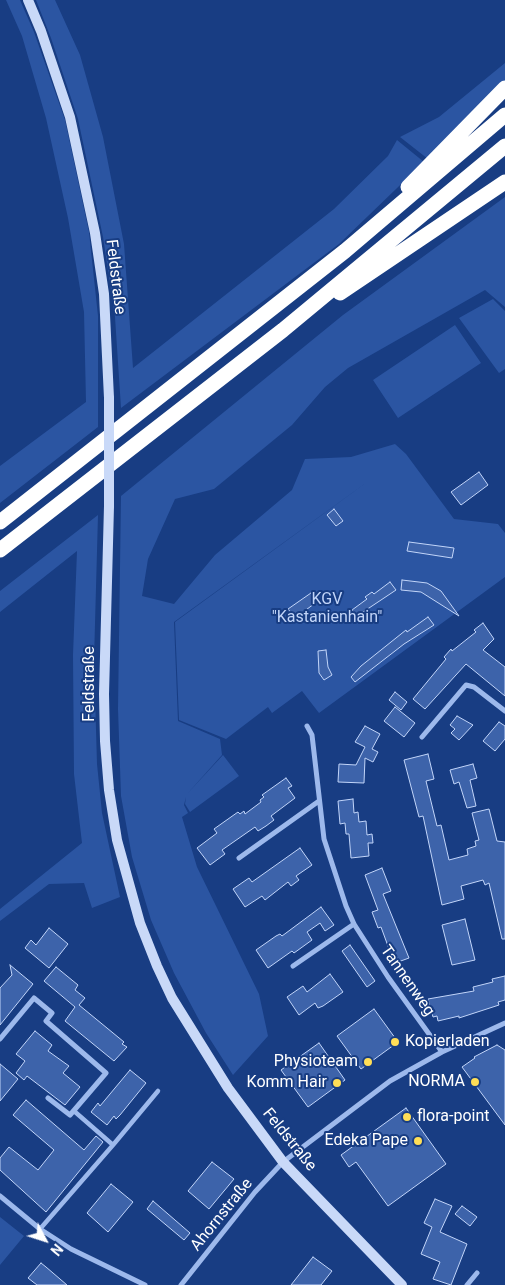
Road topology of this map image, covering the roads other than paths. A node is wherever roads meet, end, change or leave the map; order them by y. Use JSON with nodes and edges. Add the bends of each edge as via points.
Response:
{"nodes":[{"id":1,"x":28,"y":0,"type":"edge"},
{"id":2,"x":505,"y":88,"type":"edge"},
{"id":3,"x":505,"y":115,"type":"edge"},
{"id":4,"x":505,"y":146,"type":"edge"},
{"id":5,"x":505,"y":173,"type":"edge"},
{"id":6,"x":505,"y":182,"type":"edge"},
{"id":7,"x":446,"y":222,"type":"junction"},
{"id":8,"x":345,"y":251,"type":"junction"},
{"id":9,"x":283,"y":330,"type":"junction"},
{"id":10,"x":0,"y":522,"type":"edge"},
{"id":11,"x":0,"y":550,"type":"edge"},
{"id":12,"x":505,"y":711,"type":"edge"},
{"id":13,"x":307,"y":726,"type":"dead end"},
{"id":14,"x":422,"y":737,"type":"dead end"},
{"id":15,"x":319,"y":801,"type":"junction"},
{"id":16,"x":239,"y":858,"type":"dead end"},
{"id":17,"x":354,"y":924,"type":"junction"},
{"id":18,"x":294,"y":966,"type":"dead end"},
{"id":19,"x":505,"y":1023,"type":"edge"},
{"id":20,"x":0,"y":1039,"type":"edge"},
{"id":21,"x":442,"y":1052,"type":"junction"},
{"id":22,"x":158,"y":1091,"type":"dead end"},
{"id":23,"x":48,"y":1098,"type":"dead end"},
{"id":24,"x":74,"y":1111,"type":"junction"},
{"id":25,"x":113,"y":1145,"type":"junction"},
{"id":26,"x":283,"y":1162,"type":"junction"},
{"id":27,"x":0,"y":1196,"type":"edge"},
{"id":28,"x":40,"y":1229,"type":"junction"},
{"id":29,"x":477,"y":1272,"type":"dead end"},
{"id":30,"x":145,"y":1285,"type":"edge"},
{"id":31,"x":181,"y":1285,"type":"edge"},
{"id":32,"x":402,"y":1285,"type":"edge"},
{"id":33,"x":467,"y":1285,"type":"edge"}],
"edges":[{"from":1,"to":26,"type":"main road","name":"Feldstraße","bridge":true,"via":[[70,117],[104,294],[109,398],[105,741],[117,840],[128,884],[172,998],[228,1088]]},
{"from":2,"to":8,"type":"highway"},
{"from":3,"to":8,"type":"highway"},
{"from":4,"to":9,"type":"highway"},
{"from":5,"to":7,"type":"highway"},
{"from":6,"to":7,"type":"highway"},
{"from":7,"to":9,"type":"highway"},
{"from":8,"to":10,"type":"highway"},
{"from":9,"to":11,"type":"highway"},
{"from":12,"to":14,"type":"street","via":[[474,687],[466,685]]},
{"from":13,"to":15,"type":"street","name":"Tannenweg","via":[[312,735]]},
{"from":15,"to":16,"type":"street"},
{"from":15,"to":17,"type":"street","name":"Tannenweg","via":[[333,872]]},
{"from":17,"to":18,"type":"street"},
{"from":17,"to":21,"type":"street","name":"Tannenweg"},
{"from":19,"to":21,"type":"street","name":"Ahornstraße"},
{"from":20,"to":24,"type":"street","via":[[34,998],[52,1014],[46,1022],[106,1073]]},
{"from":21,"to":26,"type":"street","name":"Ahornstraße","via":[[390,1081]]},
{"from":22,"to":25,"type":"street"},
{"from":23,"to":24,"type":"street","via":[[70,1115]]},
{"from":24,"to":25,"type":"street"},
{"from":25,"to":28,"type":"street"},
{"from":26,"to":31,"type":"street","name":"Ahornstraße"},
{"from":26,"to":32,"type":"main road","name":"Feldstraße"},
{"from":27,"to":28,"type":"street"},
{"from":28,"to":30,"type":"street","via":[[71,1249]]},
{"from":29,"to":33,"type":"street"}]}
